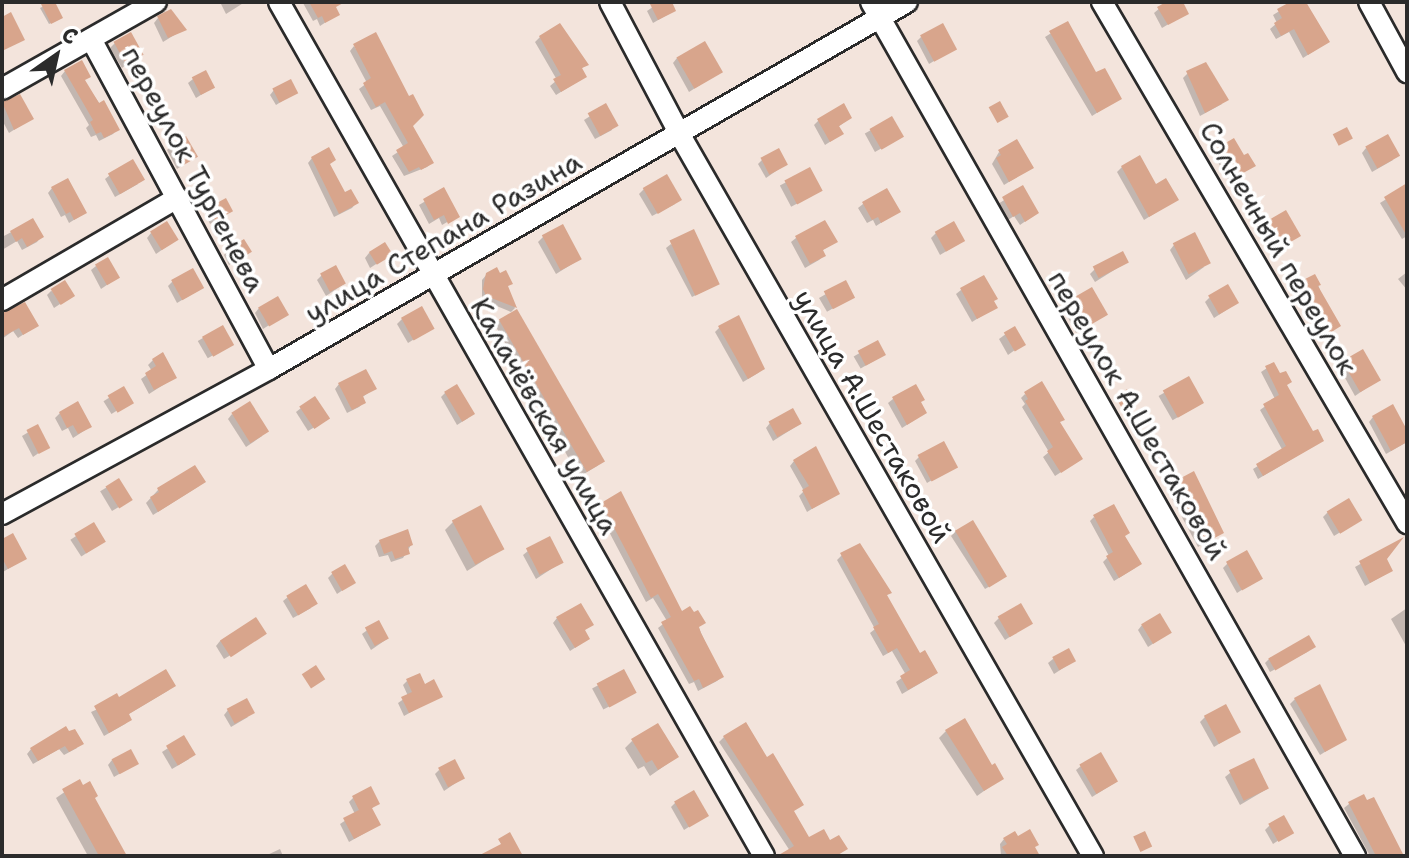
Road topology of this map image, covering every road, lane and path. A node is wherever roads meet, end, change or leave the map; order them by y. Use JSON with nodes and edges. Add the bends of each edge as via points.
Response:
{"nodes":[{"id":1,"x":156,"y":2,"type":"edge"},
{"id":2,"x":279,"y":2,"type":"edge"},
{"id":3,"x":610,"y":2,"type":"edge"},
{"id":4,"x":907,"y":2,"type":"edge"},
{"id":5,"x":1102,"y":2,"type":"edge"},
{"id":6,"x":1369,"y":2,"type":"edge"},
{"id":7,"x":876,"y":10,"type":"edge"},
{"id":8,"x":91,"y":39,"type":"junction"},
{"id":9,"x":1407,"y":72,"type":"edge"},
{"id":10,"x":2,"y":89,"type":"edge"},
{"id":11,"x":680,"y":135,"type":"junction"},
{"id":12,"x":177,"y":198,"type":"junction"},
{"id":13,"x":432,"y":273,"type":"junction"},
{"id":14,"x":2,"y":300,"type":"edge"},
{"id":15,"x":269,"y":369,"type":"junction"},
{"id":16,"x":2,"y":514,"type":"edge"},
{"id":17,"x":1407,"y":523,"type":"edge"},
{"id":18,"x":764,"y":856,"type":"edge"},
{"id":19,"x":1093,"y":856,"type":"edge"},
{"id":20,"x":1355,"y":856,"type":"edge"}],
"edges":[{"from":1,"to":8,"type":"street"},
{"from":2,"to":13,"type":"street","name":"Калачёвская улица"},
{"from":3,"to":11,"type":"street","name":"улица А.Шестаковой"},
{"from":4,"to":7,"type":"street","name":"улица Степана Разина"},
{"from":5,"to":17,"type":"street","name":"Солнечный переулок"},
{"from":6,"to":9,"type":"street"},
{"from":7,"to":11,"type":"street","name":"улица Степана Разина"},
{"from":7,"to":20,"type":"street","name":"переулок А.Шестаковой"},
{"from":8,"to":10,"type":"street"},
{"from":8,"to":12,"type":"street","name":"переулок Тургенева"},
{"from":11,"to":13,"type":"street","name":"улица Степана Разина"},
{"from":11,"to":19,"type":"street","name":"улица А.Шестаковой"},
{"from":12,"to":14,"type":"street"},
{"from":12,"to":15,"type":"street","name":"переулок Тургенева"},
{"from":13,"to":15,"type":"street","name":"улица Степана Разина"},
{"from":13,"to":18,"type":"street","name":"Калачёвская улица"},
{"from":15,"to":16,"type":"street","name":"улица Степана Разина"}]}
